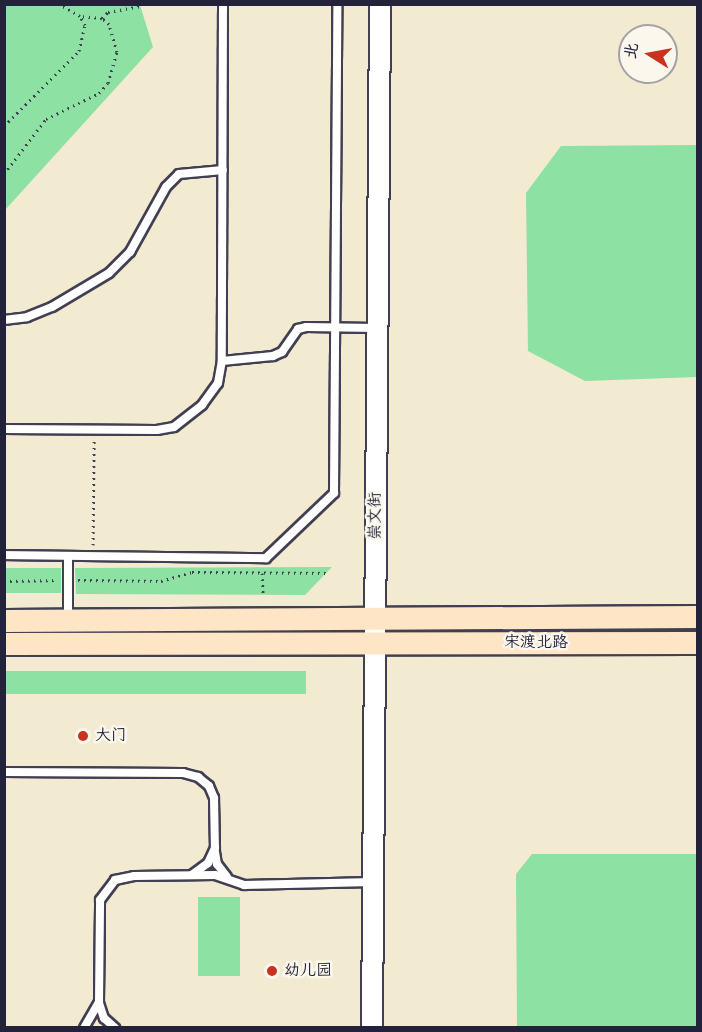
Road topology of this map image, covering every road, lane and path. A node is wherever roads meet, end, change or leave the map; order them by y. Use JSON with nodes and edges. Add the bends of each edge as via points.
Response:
{"nodes":[{"id":1,"x":59,"y":4,"type":"edge"},
{"id":2,"x":223,"y":4,"type":"edge"},
{"id":3,"x":337,"y":4,"type":"edge"},
{"id":4,"x":380,"y":4,"type":"edge"},
{"id":5,"x":141,"y":6,"type":"edge"},
{"id":6,"x":80,"y":16,"type":"junction"},
{"id":7,"x":102,"y":18,"type":"junction"},
{"id":8,"x":4,"y":126,"type":"edge"},
{"id":9,"x":223,"y":170,"type":"junction"},
{"id":10,"x":4,"y":174,"type":"edge"},
{"id":11,"x":4,"y":320,"type":"edge"},
{"id":12,"x":334,"y":328,"type":"junction"},
{"id":13,"x":376,"y":328,"type":"junction"},
{"id":14,"x":222,"y":361,"type":"junction"},
{"id":15,"x":4,"y":429,"type":"edge"},
{"id":16,"x":94,"y":431,"type":"junction"},
{"id":17,"x":4,"y":555,"type":"edge"},
{"id":18,"x":68,"y":556,"type":"junction"},
{"id":19,"x":93,"y":556,"type":"junction"},
{"id":20,"x":262,"y":558,"type":"junction"},
{"id":21,"x":262,"y":572,"type":"junction"},
{"id":22,"x":326,"y":573,"type":"dead end"},
{"id":23,"x":68,"y":580,"type":"junction"},
{"id":24,"x":4,"y":581,"type":"edge"},
{"id":25,"x":263,"y":595,"type":"dead end"},
{"id":26,"x":375,"y":616,"type":"junction"},
{"id":27,"x":698,"y":617,"type":"edge"},
{"id":28,"x":4,"y":621,"type":"edge"},
{"id":29,"x":68,"y":621,"type":"junction"},
{"id":30,"x":375,"y":643,"type":"junction"},
{"id":31,"x":4,"y":644,"type":"edge"},
{"id":32,"x":698,"y":644,"type":"edge"},
{"id":33,"x":4,"y":772,"type":"edge"},
{"id":34,"x":215,"y":848,"type":"junction"},
{"id":35,"x":187,"y":875,"type":"junction"},
{"id":36,"x":229,"y":878,"type":"junction"},
{"id":37,"x":373,"y":882,"type":"junction"},
{"id":38,"x":99,"y":1002,"type":"junction"},
{"id":39,"x":84,"y":1028,"type":"edge"},
{"id":40,"x":115,"y":1028,"type":"edge"},
{"id":41,"x":372,"y":1028,"type":"edge"}],
"edges":[{"from":1,"to":6,"type":"path"},
{"from":2,"to":9,"type":"lane"},
{"from":3,"to":12,"type":"lane"},
{"from":4,"to":13,"type":"street","name":"崇文街"},
{"from":5,"to":7,"type":"path","via":[[108,12]]},
{"from":6,"to":7,"type":"path"},
{"from":6,"to":8,"type":"path","via":[[86,25],[79,51]]},
{"from":7,"to":10,"type":"path","via":[[110,24],[117,52],[108,83],[99,93],[46,119]]},
{"from":9,"to":11,"type":"lane","via":[[179,174],[166,188],[130,252],[109,273],[52,308]]},
{"from":9,"to":14,"type":"lane"},
{"from":12,"to":13,"type":"lane"},
{"from":12,"to":14,"type":"lane","via":[[298,329],[282,352],[273,356]]},
{"from":12,"to":20,"type":"lane","via":[[334,493]]},
{"from":13,"to":26,"type":"street","name":"崇文街"},
{"from":14,"to":16,"type":"lane","via":[[218,383],[202,405],[174,427]]},
{"from":15,"to":16,"type":"lane"},
{"from":16,"to":19,"type":"path"},
{"from":17,"to":18,"type":"lane"},
{"from":18,"to":19,"type":"lane"},
{"from":18,"to":23,"type":"lane"},
{"from":19,"to":20,"type":"lane"},
{"from":20,"to":21,"type":"path"},
{"from":21,"to":22,"type":"path"},
{"from":21,"to":23,"type":"path","via":[[192,572],[161,581]]},
{"from":21,"to":25,"type":"path"},
{"from":23,"to":24,"type":"path"},
{"from":23,"to":29,"type":"lane"},
{"from":26,"to":27,"type":"main road","name":"宋渡北路"},
{"from":26,"to":29,"type":"main road","name":"宋渡北路"},
{"from":26,"to":30,"type":"street","name":"崇文街"},
{"from":28,"to":29,"type":"main road","name":"宋渡北路"},
{"from":30,"to":31,"type":"main road","name":"宋渡北路"},
{"from":30,"to":32,"type":"main road","name":"宋渡北路"},
{"from":30,"to":37,"type":"street","name":"崇文街"},
{"from":33,"to":34,"type":"lane","via":[[191,773],[204,780],[213,792]]},
{"from":34,"to":35,"type":"lane","via":[[204,867]]},
{"from":34,"to":36,"type":"lane","via":[[217,864]]},
{"from":35,"to":36,"type":"lane"},
{"from":35,"to":38,"type":"lane","via":[[124,877],[104,891],[99,910]]},
{"from":36,"to":37,"type":"lane","via":[[244,885]]},
{"from":37,"to":41,"type":"street","name":"崇文街"},
{"from":38,"to":39,"type":"lane"},
{"from":38,"to":40,"type":"lane"}]}
